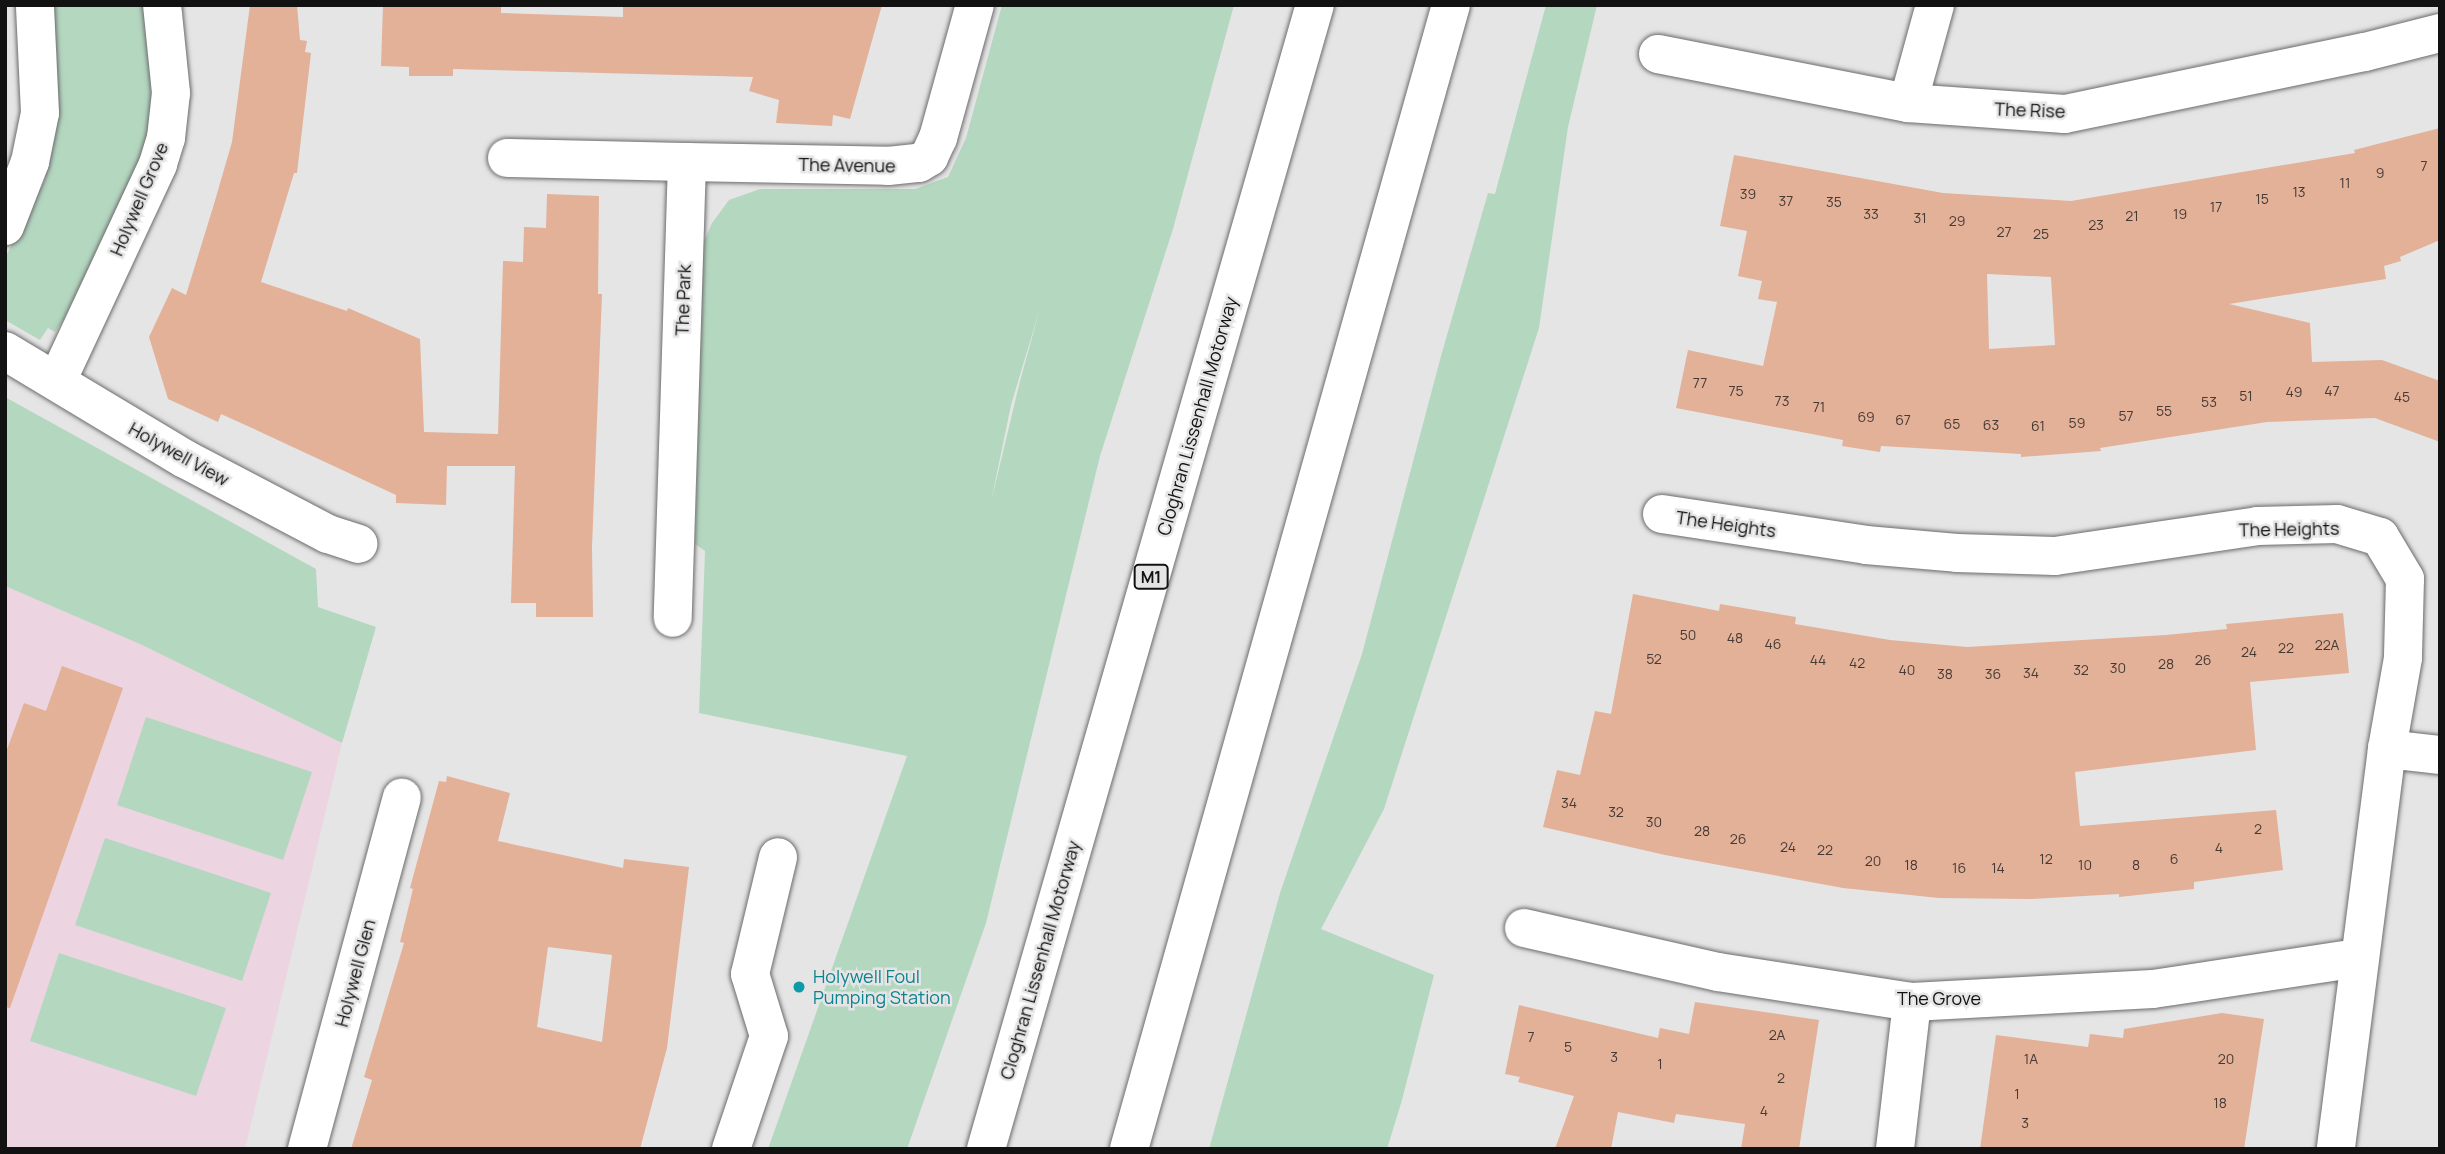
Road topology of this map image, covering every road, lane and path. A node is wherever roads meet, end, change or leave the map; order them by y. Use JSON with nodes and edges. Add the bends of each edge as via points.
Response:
{"nodes":[{"id":1,"x":35,"y":5,"type":"edge"},
{"id":2,"x":162,"y":5,"type":"edge"},
{"id":3,"x":975,"y":5,"type":"edge"},
{"id":4,"x":1315,"y":5,"type":"edge"},
{"id":5,"x":1451,"y":5,"type":"edge"},
{"id":6,"x":1935,"y":5,"type":"edge"},
{"id":7,"x":2440,"y":33,"type":"edge"},
{"id":8,"x":1658,"y":54,"type":"dead end"},
{"id":9,"x":1908,"y":103,"type":"junction"},
{"id":10,"x":507,"y":158,"type":"dead end"},
{"id":11,"x":687,"y":162,"type":"junction"},
{"id":12,"x":5,"y":226,"type":"edge"},
{"id":13,"x":5,"y":351,"type":"edge"},
{"id":14,"x":57,"y":381,"type":"junction"},
{"id":15,"x":1662,"y":514,"type":"dead end"},
{"id":16,"x":358,"y":544,"type":"dead end"},
{"id":17,"x":673,"y":618,"type":"dead end"},
{"id":18,"x":2387,"y":749,"type":"junction"},
{"id":19,"x":2440,"y":755,"type":"edge"},
{"id":20,"x":402,"y":797,"type":"dead end"},
{"id":21,"x":778,"y":857,"type":"dead end"},
{"id":22,"x":1524,"y":928,"type":"dead end"},
{"id":23,"x":2359,"y":958,"type":"junction"},
{"id":24,"x":1912,"y":1002,"type":"junction"},
{"id":25,"x":307,"y":1149,"type":"edge"},
{"id":26,"x":731,"y":1149,"type":"edge"},
{"id":27,"x":986,"y":1149,"type":"edge"},
{"id":28,"x":1129,"y":1149,"type":"edge"},
{"id":29,"x":1895,"y":1149,"type":"edge"},
{"id":30,"x":2336,"y":1149,"type":"edge"}],
"edges":[{"from":1,"to":12,"type":"main road","via":[[40,113],[30,162]]},
{"from":2,"to":14,"type":"main road","name":"Holywell Grove","via":[[171,93],[166,138]]},
{"from":3,"to":11,"type":"main road","name":"The Avenue","via":[[929,158],[888,166]]},
{"from":4,"to":27,"type":"main road","name":"Cloghran Lissenhall Motorway","number":"M1"},
{"from":5,"to":28,"type":"main road"},
{"from":6,"to":9,"type":"main road"},
{"from":7,"to":9,"type":"main road","name":"The Rise","via":[[2065,114]]},
{"from":8,"to":9,"type":"main road","name":"The Rise"},
{"from":10,"to":11,"type":"main road"},
{"from":11,"to":17,"type":"main road","name":"The Park"},
{"from":13,"to":14,"type":"main road","name":"Holywell View"},
{"from":14,"to":16,"type":"main road","name":"Holywell View","via":[[185,459],[328,534]]},
{"from":15,"to":18,"type":"main road","name":"The Heights","via":[[1866,545],[1956,553],[2055,556],[2257,526],[2337,524],[2380,537],[2405,579],[2403,658]]},
{"from":18,"to":19,"type":"main road"},
{"from":18,"to":23,"type":"main road","name":"The Heights"},
{"from":20,"to":25,"type":"main road","name":"Holywell Glen"},
{"from":21,"to":26,"type":"main road","via":[[750,974],[769,1036]]},
{"from":22,"to":24,"type":"main road","name":"The Grove","via":[[1718,972]]},
{"from":23,"to":24,"type":"main road","name":"The Grove","via":[[2154,989]]},
{"from":23,"to":30,"type":"main road","name":"The Heights"},
{"from":24,"to":29,"type":"main road"}]}
